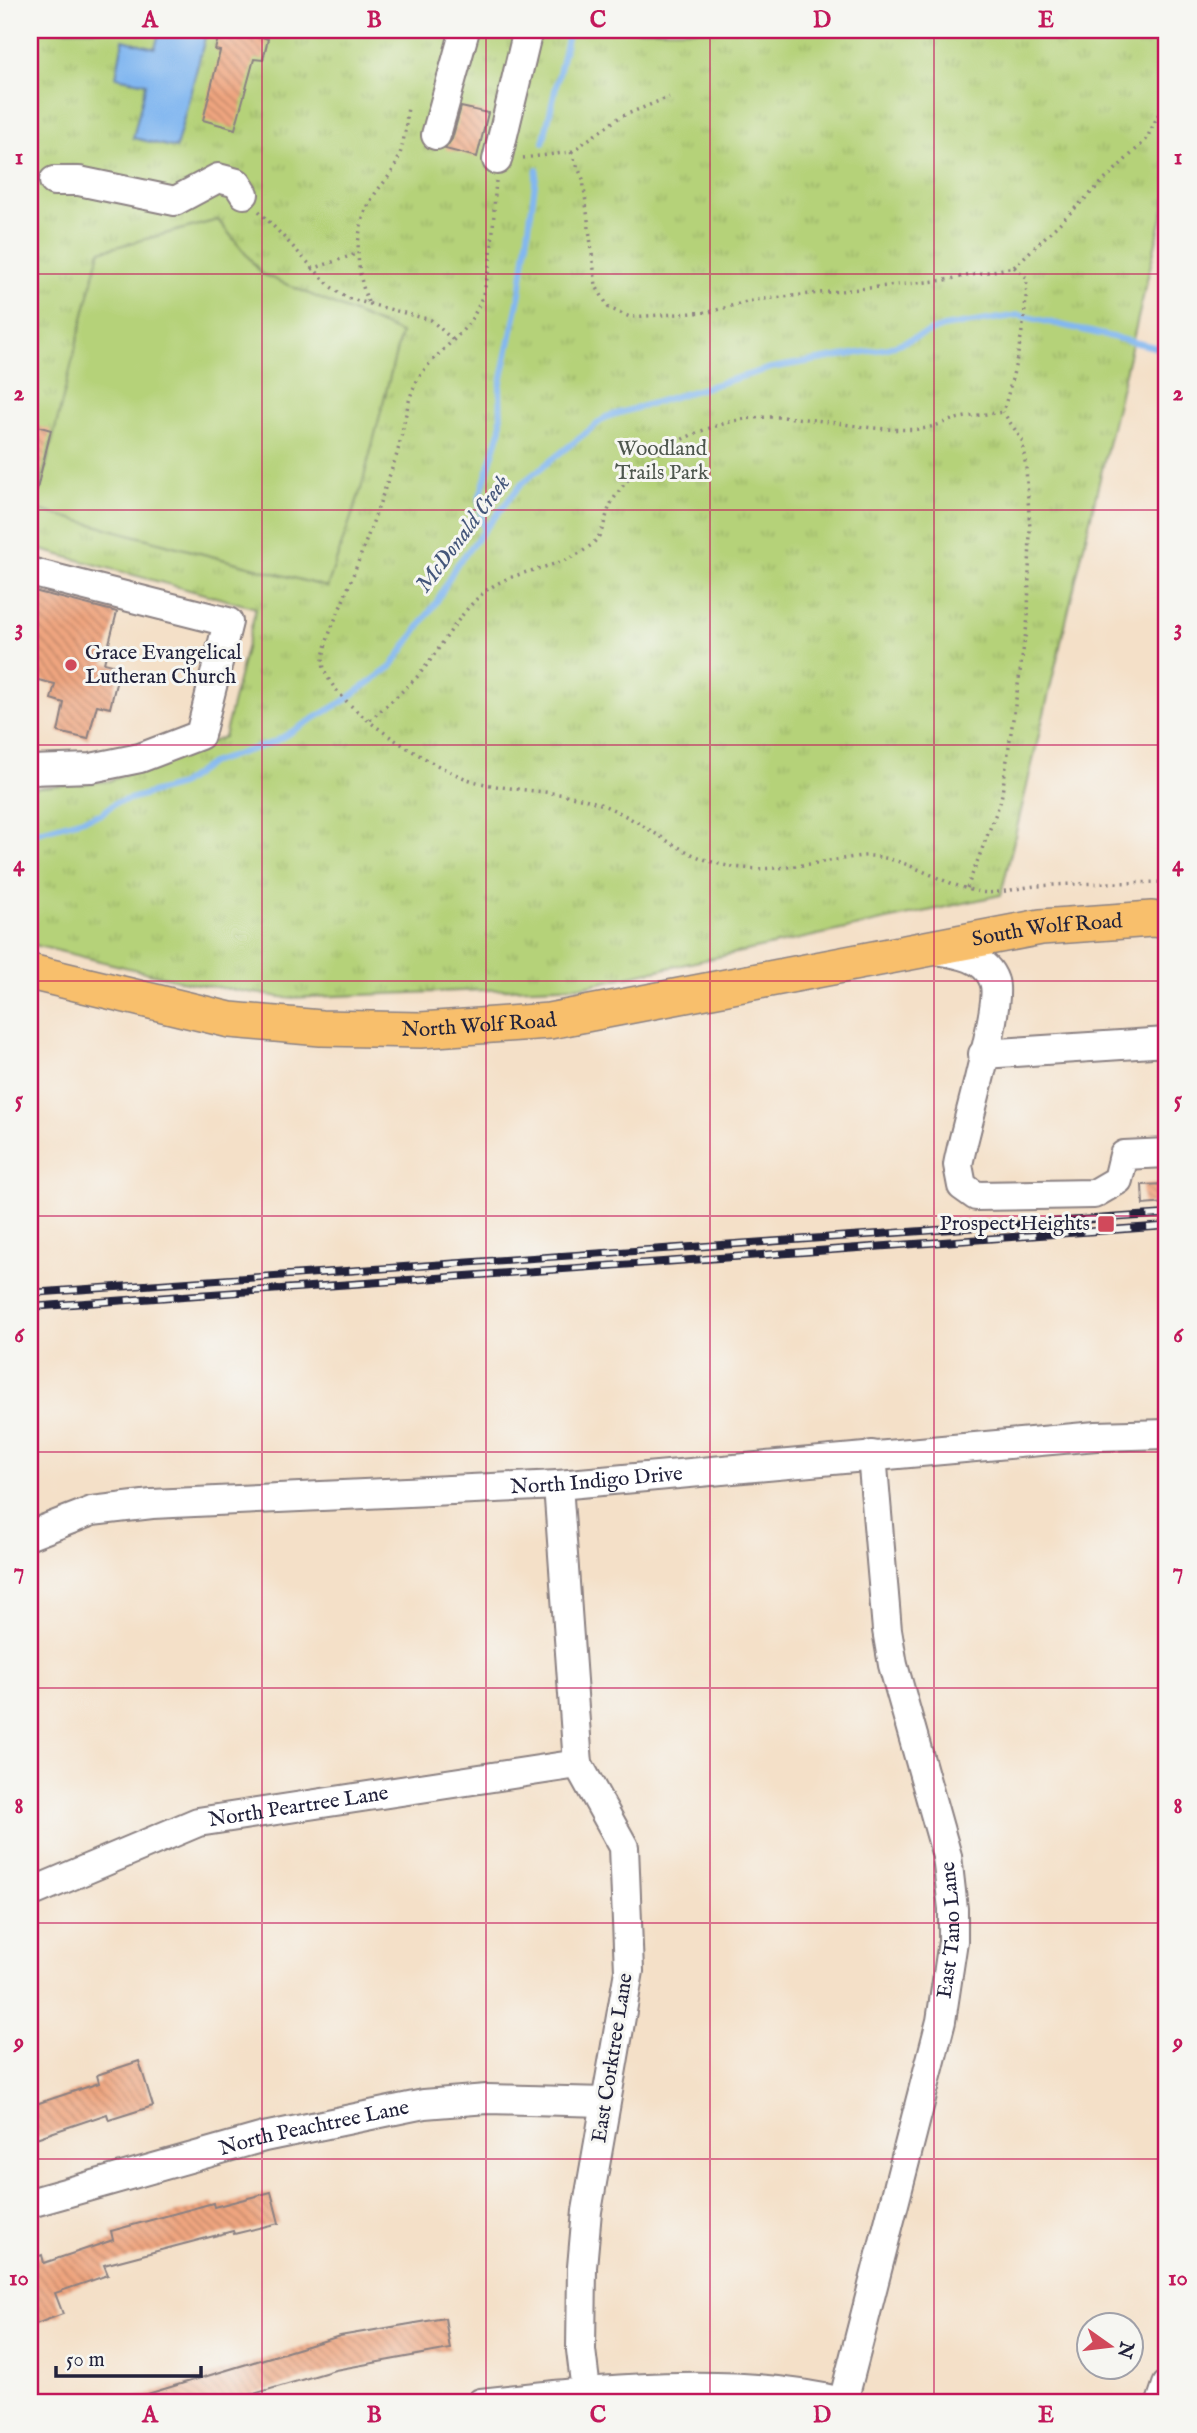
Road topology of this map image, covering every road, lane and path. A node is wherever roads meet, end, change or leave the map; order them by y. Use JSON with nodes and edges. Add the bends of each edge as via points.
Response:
{"nodes":[{"id":1,"x":465,"y":30,"type":"edge"},
{"id":2,"x":528,"y":30,"type":"edge"},
{"id":3,"x":669,"y":97,"type":"dead end"},
{"id":4,"x":1167,"y":97,"type":"edge"},
{"id":5,"x":408,"y":107,"type":"dead end"},
{"id":6,"x":436,"y":135,"type":"dead end"},
{"id":7,"x":571,"y":152,"type":"junction"},
{"id":8,"x":497,"y":160,"type":"junction"},
{"id":9,"x":54,"y":181,"type":"dead end"},
{"id":10,"x":244,"y":194,"type":"joint"},
{"id":11,"x":357,"y":254,"type":"junction"},
{"id":12,"x":1014,"y":267,"type":"junction"},
{"id":13,"x":312,"y":269,"type":"junction"},
{"id":14,"x":368,"y":302,"type":"junction"},
{"id":15,"x":453,"y":341,"type":"junction"},
{"id":16,"x":1003,"y":412,"type":"junction"},
{"id":17,"x":30,"y":572,"type":"edge"},
{"id":18,"x":370,"y":721,"type":"junction"},
{"id":19,"x":30,"y":770,"type":"edge"},
{"id":20,"x":1167,"y":882,"type":"edge"},
{"id":21,"x":967,"y":889,"type":"junction"},
{"id":22,"x":1167,"y":921,"type":"edge"},
{"id":23,"x":927,"y":948,"type":"junction"},
{"id":24,"x":30,"y":975,"type":"edge"},
{"id":25,"x":1167,"y":1042,"type":"edge"},
{"id":26,"x":984,"y":1054,"type":"junction"},
{"id":27,"x":1167,"y":1153,"type":"edge"},
{"id":28,"x":1167,"y":1434,"type":"edge"},
{"id":29,"x":872,"y":1455,"type":"junction"},
{"id":30,"x":558,"y":1485,"type":"junction"},
{"id":31,"x":30,"y":1535,"type":"edge"},
{"id":32,"x":578,"y":1764,"type":"junction"},
{"id":33,"x":30,"y":1893,"type":"edge"},
{"id":34,"x":605,"y":2102,"type":"junction"},
{"id":35,"x":30,"y":2203,"type":"edge"},
{"id":36,"x":1167,"y":2385,"type":"edge"},
{"id":37,"x":586,"y":2391,"type":"junction"},
{"id":38,"x":716,"y":2396,"type":"edge"},
{"id":39,"x":481,"y":2403,"type":"edge"},
{"id":40,"x":844,"y":2403,"type":"edge"},
{"id":41,"x":1161,"y":2403,"type":"edge"}],
"edges":[{"from":1,"to":6,"type":"street"},
{"from":2,"to":8,"type":"street"},
{"from":3,"to":7,"type":"path","via":[[620,117]]},
{"from":4,"to":12,"type":"path","via":[[1146,140]]},
{"from":5,"to":11,"type":"path","via":[[403,145],[393,171],[372,198]]},
{"from":7,"to":8,"type":"path"},
{"from":7,"to":12,"type":"path","via":[[583,179],[596,286],[610,308],[630,317],[709,312],[754,300],[945,280]]},
{"from":8,"to":15,"type":"path","via":[[486,286],[476,312]]},
{"from":9,"to":10,"type":"street","via":[[79,181],[175,201],[218,178],[237,183]]},
{"from":10,"to":13,"type":"path"},
{"from":11,"to":13,"type":"path"},
{"from":11,"to":14,"type":"path"},
{"from":12,"to":16,"type":"path","via":[[1027,278],[1027,301]]},
{"from":13,"to":14,"type":"path","via":[[347,298]]},
{"from":14,"to":15,"type":"path","via":[[431,320]]},
{"from":15,"to":18,"type":"path","via":[[414,388],[375,519],[328,640],[323,663],[341,695]]},
{"from":16,"to":18,"type":"path","via":[[922,429],[839,424],[793,415],[733,421],[694,433],[633,473],[613,501],[598,537],[580,553],[486,590],[418,676]]},
{"from":16,"to":21,"type":"path","via":[[1022,440],[1026,468],[1028,618],[1000,800]]},
{"from":17,"to":19,"type":"street","via":[[228,622],[200,735],[140,758],[91,768]]},
{"from":18,"to":21,"type":"path","via":[[459,776],[606,806],[712,862],[767,868],[869,855],[909,864]]},
{"from":20,"to":21,"type":"path","via":[[1034,886],[985,893]]},
{"from":22,"to":23,"type":"main road","name":"South Wolf Road","via":[[1041,927]]},
{"from":23,"to":24,"type":"main road","name":"North Wolf Road","via":[[549,1021],[421,1030],[230,1020]]},
{"from":23,"to":26,"type":"street","via":[[980,962],[994,981],[995,1009]]},
{"from":25,"to":26,"type":"street"},
{"from":26,"to":27,"type":"street","via":[[958,1165],[962,1186],[976,1196],[1094,1194],[1118,1180],[1124,1155]]},
{"from":28,"to":29,"type":"street","name":"North Indigo Drive"},
{"from":29,"to":30,"type":"street","name":"North Indigo Drive"},
{"from":29,"to":40,"type":"street","name":"East Tano Lane","via":[[889,1642],[941,1827],[953,1930],[941,2021]]},
{"from":30,"to":31,"type":"street","name":"North Indigo Drive","via":[[152,1504],[92,1511]]},
{"from":30,"to":32,"type":"street","name":"East Corktree Lane"},
{"from":32,"to":33,"type":"street","name":"North Peartree Lane","via":[[198,1822]]},
{"from":32,"to":34,"type":"street","name":"East Corktree Lane","via":[[624,1847],[629,1971]]},
{"from":34,"to":35,"type":"street","name":"North Peachtree Lane","via":[[487,2099],[424,2104],[253,2140]]},
{"from":34,"to":37,"type":"street","name":"East Corktree Lane","via":[[582,2267],[581,2350]]},
{"from":36,"to":41,"type":"street"},
{"from":37,"to":38,"type":"street"},
{"from":37,"to":39,"type":"street"},
{"from":38,"to":40,"type":"street","via":[[788,2393]]}]}
